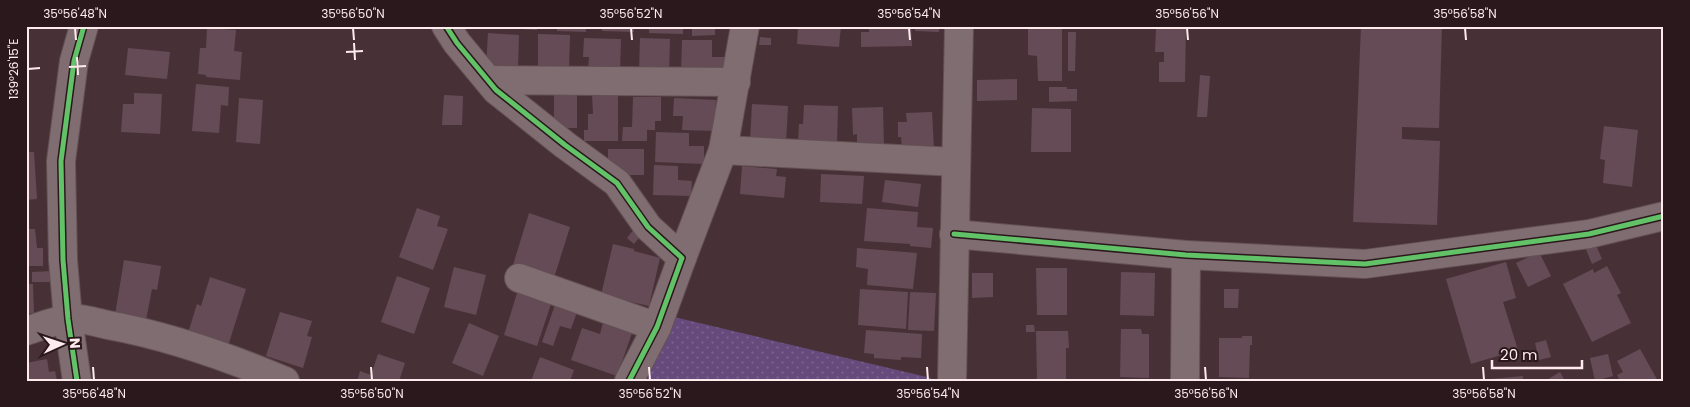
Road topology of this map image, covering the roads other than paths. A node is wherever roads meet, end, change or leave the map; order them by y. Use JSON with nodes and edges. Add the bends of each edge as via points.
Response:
{"nodes":[{"id":1,"x":84,"y":26,"type":"edge"},
{"id":2,"x":446,"y":26,"type":"edge"},
{"id":3,"x":745,"y":26,"type":"edge"},
{"id":4,"x":959,"y":26,"type":"edge"},
{"id":5,"x":488,"y":80,"type":"junction"},
{"id":6,"x":736,"y":82,"type":"junction"},
{"id":7,"x":722,"y":150,"type":"junction"},
{"id":8,"x":956,"y":162,"type":"junction"},
{"id":9,"x":1664,"y":216,"type":"edge"},
{"id":10,"x":954,"y":234,"type":"junction"},
{"id":11,"x":1186,"y":256,"type":"junction"},
{"id":12,"x":682,"y":258,"type":"junction"},
{"id":13,"x":519,"y":278,"type":"dead end"},
{"id":14,"x":68,"y":319,"type":"junction"},
{"id":15,"x":657,"y":327,"type":"junction"},
{"id":16,"x":26,"y":331,"type":"edge"},
{"id":17,"x":1185,"y":379,"type":"dead end"},
{"id":18,"x":77,"y":381,"type":"edge"},
{"id":19,"x":285,"y":381,"type":"edge"},
{"id":20,"x":628,"y":381,"type":"edge"},
{"id":21,"x":952,"y":381,"type":"edge"}],
"edges":[{"from":1,"to":14,"type":"street","via":[[74,61],[61,161]]},
{"from":2,"to":5,"type":"street"},
{"from":3,"to":6,"type":"street"},
{"from":4,"to":8,"type":"street"},
{"from":5,"to":6,"type":"street"},
{"from":5,"to":12,"type":"street","via":[[496,90],[617,183],[648,227]]},
{"from":6,"to":7,"type":"street"},
{"from":7,"to":8,"type":"street"},
{"from":7,"to":12,"type":"street"},
{"from":8,"to":10,"type":"street"},
{"from":9,"to":11,"type":"street","via":[[1589,234],[1365,264]]},
{"from":10,"to":11,"type":"street"},
{"from":10,"to":21,"type":"street"},
{"from":11,"to":17,"type":"street"},
{"from":12,"to":15,"type":"street"},
{"from":13,"to":15,"type":"street"},
{"from":14,"to":16,"type":"street"},
{"from":14,"to":18,"type":"street"},
{"from":14,"to":19,"type":"street","via":[[138,330],[245,364]]},
{"from":15,"to":20,"type":"street"}]}
